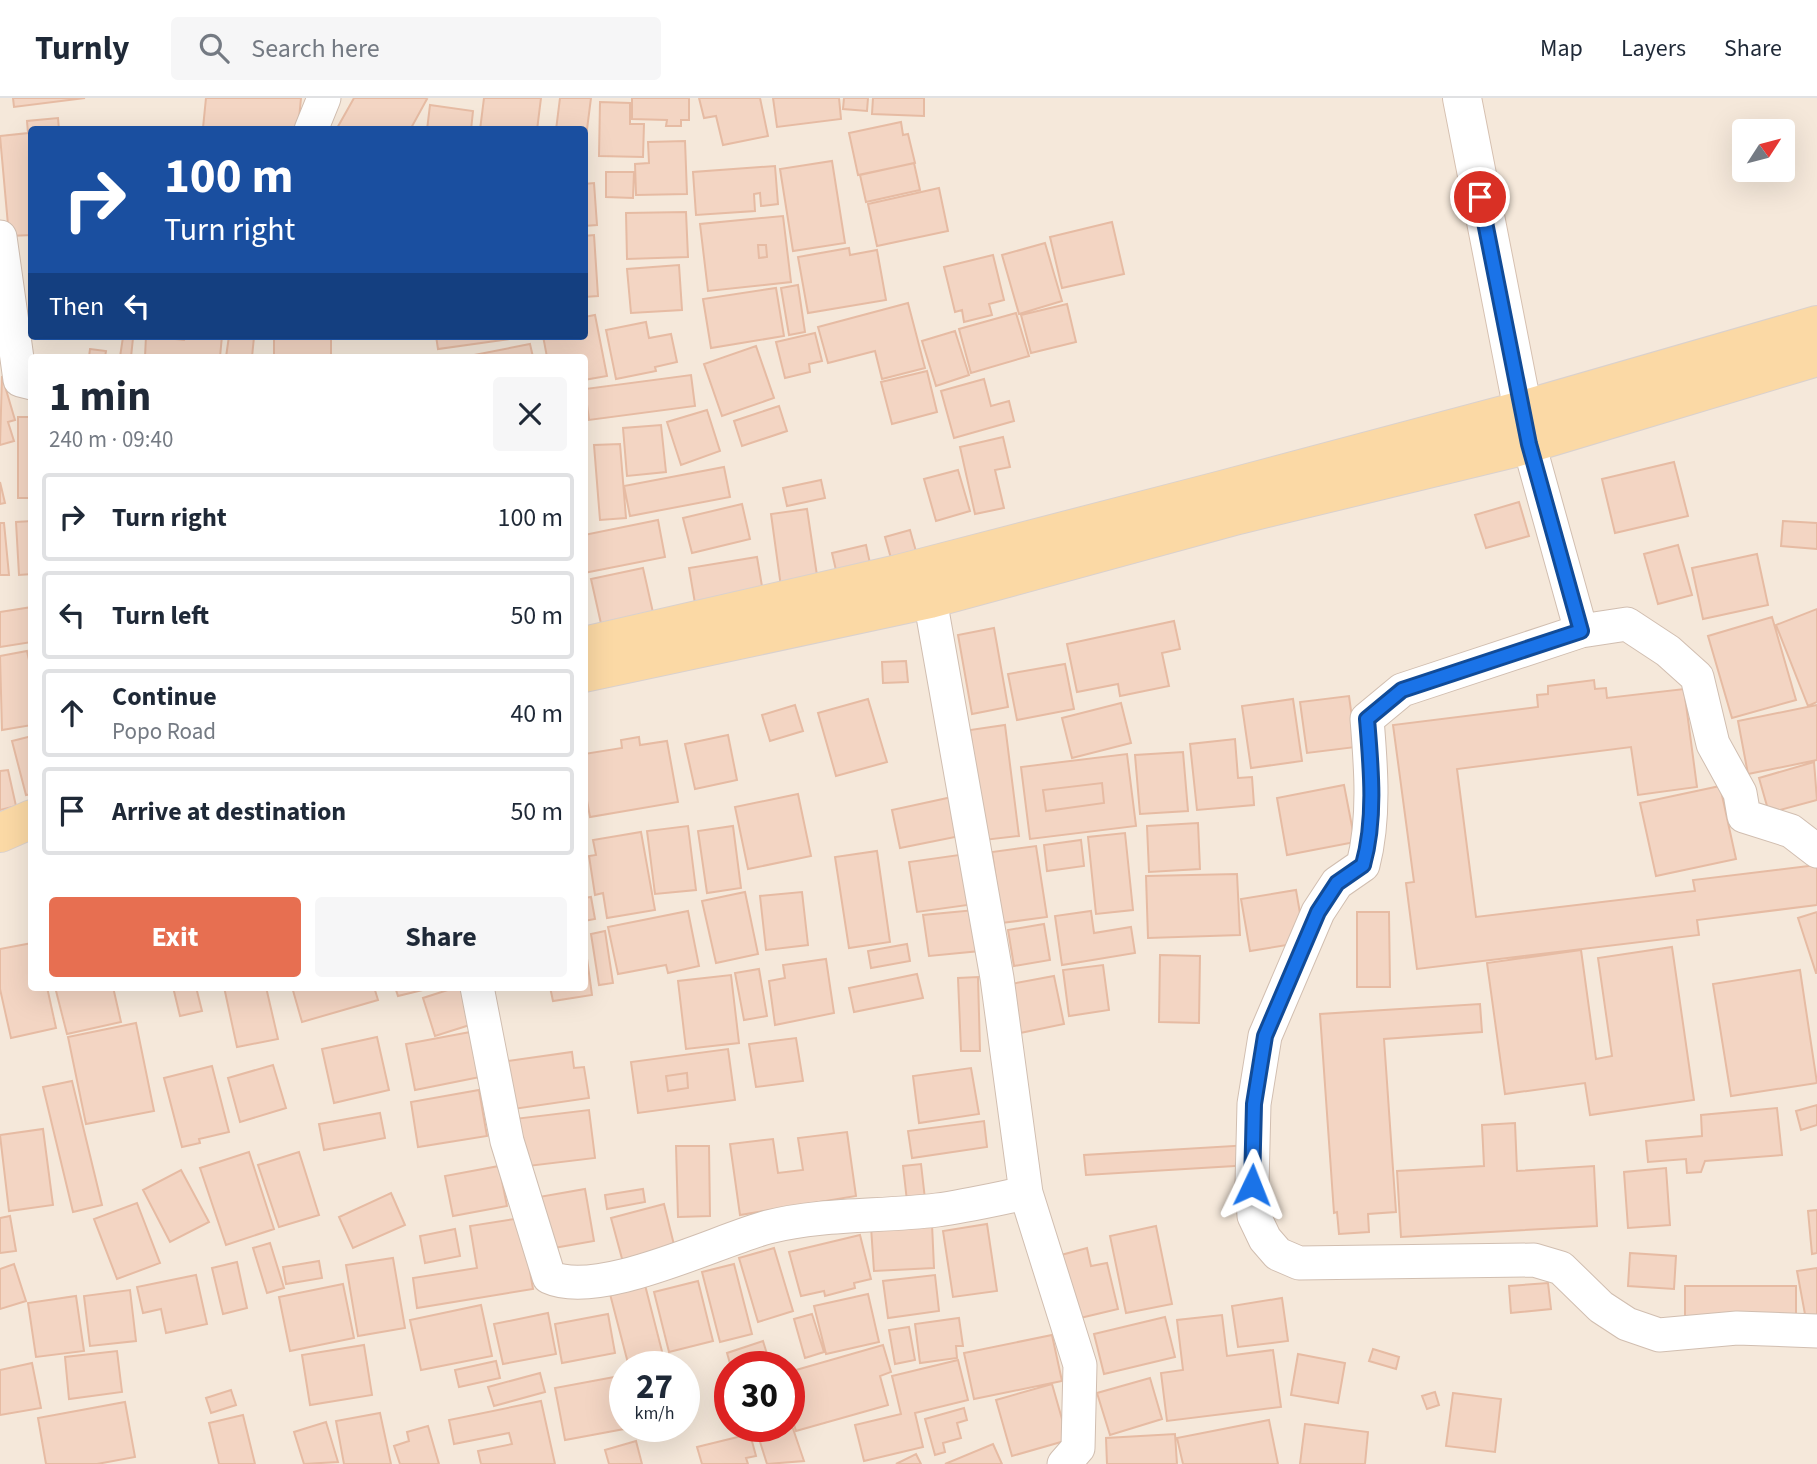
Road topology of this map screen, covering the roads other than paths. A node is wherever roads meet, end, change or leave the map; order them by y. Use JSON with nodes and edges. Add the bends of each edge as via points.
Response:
{"nodes":[{"id":1,"x":324,"y":98,"type":"edge"},
{"id":2,"x":1462,"y":98,"type":"edge"},
{"id":3,"x":313,"y":126,"type":"edge"},
{"id":4,"x":0,"y":237,"type":"edge"},
{"id":5,"x":7,"y":322,"type":"edge"},
{"id":6,"x":1817,"y":325,"type":"edge"},
{"id":7,"x":1817,"y":356,"type":"edge"},
{"id":8,"x":28,"y":382,"type":"edge"},
{"id":9,"x":1525,"y":427,"type":"junction"},
{"id":10,"x":930,"y":598,"type":"junction"},
{"id":11,"x":1581,"y":631,"type":"junction"},
{"id":12,"x":588,"y":645,"type":"edge"},
{"id":13,"x":588,"y":672,"type":"edge"},
{"id":14,"x":28,"y":821,"type":"edge"},
{"id":15,"x":0,"y":833,"type":"edge"},
{"id":16,"x":28,"y":850,"type":"edge"},
{"id":17,"x":1817,"y":851,"type":"edge"},
{"id":18,"x":0,"y":862,"type":"edge"},
{"id":19,"x":478,"y":991,"type":"edge"},
{"id":20,"x":1026,"y":1193,"type":"junction"},
{"id":21,"x":1817,"y":1331,"type":"edge"},
{"id":22,"x":1063,"y":1464,"type":"edge"}],
"edges":[{"from":1,"to":3,"type":"street"},
{"from":2,"to":9,"type":"main road"},
{"from":4,"to":5,"type":"street"},
{"from":5,"to":8,"type":"street","via":[[20,380]]},
{"from":6,"to":9,"type":"main road"},
{"from":7,"to":9,"type":"main road"},
{"from":9,"to":10,"type":"main road","via":[[1238,515]]},
{"from":9,"to":11,"type":"street"},
{"from":9,"to":12,"type":"main road"},
{"from":10,"to":13,"type":"main road"},
{"from":10,"to":20,"type":"street","via":[[997,978]]},
{"from":11,"to":17,"type":"street","via":[[1627,624],[1668,650],[1697,677],[1713,744],[1740,793],[1744,816],[1791,831]]},
{"from":11,"to":21,"type":"street","via":[[1402,690],[1367,719],[1370,841],[1363,865],[1337,883],[1318,912],[1265,1036],[1254,1104],[1254,1216],[1278,1254],[1299,1263],[1534,1261],[1561,1268],[1610,1313],[1660,1335],[1738,1328]]},
{"from":14,"to":15,"type":"main road"},
{"from":16,"to":18,"type":"main road"},
{"from":19,"to":20,"type":"street","via":[[507,1141],[549,1277],[561,1282],[612,1278],[766,1228],[823,1216],[938,1209]]},
{"from":20,"to":22,"type":"street","via":[[1080,1365],[1078,1448]]}]}
